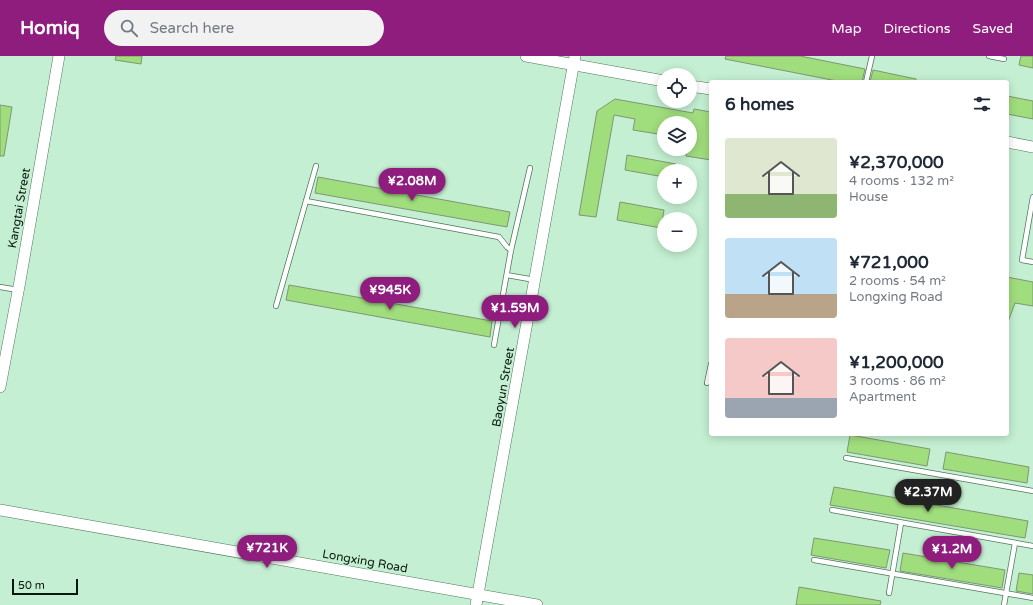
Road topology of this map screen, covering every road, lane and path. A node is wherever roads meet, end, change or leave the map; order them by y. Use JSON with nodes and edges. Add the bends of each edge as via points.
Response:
{"nodes":[{"id":1,"x":59,"y":56,"type":"edge"},
{"id":2,"x":526,"y":56,"type":"edge"},
{"id":3,"x":872,"y":56,"type":"edge"},
{"id":4,"x":989,"y":56,"type":"edge"},
{"id":5,"x":1004,"y":59,"type":"dead end"},
{"id":6,"x":574,"y":60,"type":"edge"},
{"id":7,"x":657,"y":79,"type":"edge"},
{"id":8,"x":866,"y":80,"type":"edge"},
{"id":9,"x":697,"y":87,"type":"edge"},
{"id":10,"x":709,"y":89,"type":"edge"},
{"id":11,"x":1009,"y":142,"type":"edge"},
{"id":12,"x":1033,"y":147,"type":"edge"},
{"id":13,"x":316,"y":166,"type":"dead end"},
{"id":14,"x":530,"y":168,"type":"dead end"},
{"id":15,"x":1033,"y":198,"type":"edge"},
{"id":16,"x":306,"y":201,"type":"junction"},
{"id":17,"x":511,"y":250,"type":"junction"},
{"id":18,"x":1033,"y":262,"type":"edge"},
{"id":19,"x":507,"y":275,"type":"junction"},
{"id":20,"x":535,"y":280,"type":"junction"},
{"id":21,"x":0,"y":287,"type":"edge"},
{"id":22,"x":18,"y":290,"type":"junction"},
{"id":23,"x":276,"y":306,"type":"dead end"},
{"id":24,"x":494,"y":345,"type":"dead end"},
{"id":25,"x":709,"y":377,"type":"edge"},
{"id":26,"x":708,"y":383,"type":"dead end"},
{"id":27,"x":0,"y":387,"type":"edge"},
{"id":28,"x":846,"y":458,"type":"dead end"},
{"id":29,"x":1033,"y":491,"type":"edge"},
{"id":30,"x":0,"y":510,"type":"edge"},
{"id":31,"x":832,"y":510,"type":"dead end"},
{"id":32,"x":901,"y":522,"type":"junction"},
{"id":33,"x":1015,"y":543,"type":"junction"},
{"id":34,"x":1033,"y":546,"type":"edge"},
{"id":35,"x":814,"y":560,"type":"dead end"},
{"id":36,"x":892,"y":574,"type":"junction"},
{"id":37,"x":889,"y":593,"type":"dead end"},
{"id":38,"x":1006,"y":593,"type":"junction"},
{"id":39,"x":1033,"y":598,"type":"edge"},
{"id":40,"x":477,"y":600,"type":"edge"},
{"id":41,"x":537,"y":605,"type":"edge"},
{"id":42,"x":1004,"y":605,"type":"edge"}],
"edges":[{"from":1,"to":22,"type":"street","name":"Kangtai Street"},
{"from":2,"to":6,"type":"street"},
{"from":3,"to":8,"type":"lane"},
{"from":4,"to":5,"type":"lane"},
{"from":6,"to":7,"type":"street"},
{"from":6,"to":20,"type":"street","name":"Baoyun Street"},
{"from":9,"to":10,"type":"street"},
{"from":11,"to":12,"type":"street"},
{"from":13,"to":16,"type":"lane"},
{"from":14,"to":17,"type":"lane"},
{"from":15,"to":18,"type":"lane","via":[[1022,260]]},
{"from":16,"to":17,"type":"lane","via":[[499,237]]},
{"from":16,"to":23,"type":"lane"},
{"from":17,"to":19,"type":"lane"},
{"from":19,"to":20,"type":"lane"},
{"from":19,"to":24,"type":"lane"},
{"from":20,"to":40,"type":"street","name":"Baoyun Street"},
{"from":21,"to":22,"type":"lane"},
{"from":22,"to":27,"type":"street","name":"Kangtai Street"},
{"from":25,"to":26,"type":"lane"},
{"from":28,"to":29,"type":"lane"},
{"from":30,"to":40,"type":"street","name":"Longxing Road"},
{"from":31,"to":32,"type":"lane"},
{"from":32,"to":33,"type":"lane"},
{"from":32,"to":36,"type":"lane"},
{"from":33,"to":34,"type":"lane"},
{"from":33,"to":38,"type":"lane"},
{"from":35,"to":36,"type":"lane"},
{"from":36,"to":37,"type":"lane"},
{"from":36,"to":38,"type":"lane"},
{"from":38,"to":39,"type":"lane"},
{"from":38,"to":42,"type":"lane"},
{"from":40,"to":41,"type":"street","name":"Longxing Road"}]}
